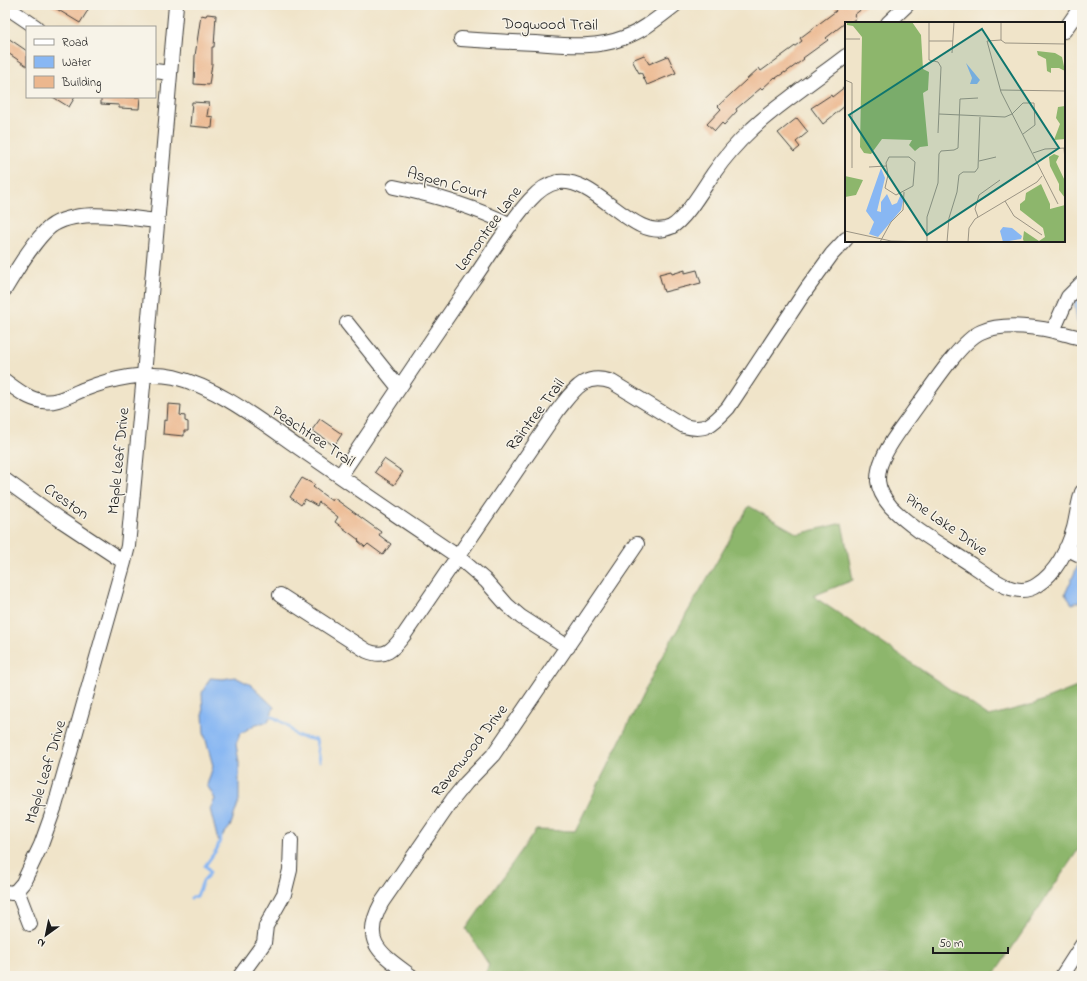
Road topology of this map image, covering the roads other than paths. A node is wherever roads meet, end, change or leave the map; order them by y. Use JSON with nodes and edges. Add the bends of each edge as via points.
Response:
{"nodes":[{"id":1,"x":176,"y":5,"type":"edge"},
{"id":2,"x":675,"y":5,"type":"edge"},
{"id":3,"x":907,"y":5,"type":"edge"},
{"id":4,"x":1082,"y":5,"type":"edge"},
{"id":5,"x":5,"y":6,"type":"edge"},
{"id":6,"x":889,"y":22,"type":"edge"},
{"id":7,"x":35,"y":26,"type":"edge"},
{"id":8,"x":1065,"y":30,"type":"edge"},
{"id":9,"x":461,"y":39,"type":"dead end"},
{"id":10,"x":845,"y":57,"type":"edge"},
{"id":11,"x":156,"y":71,"type":"edge"},
{"id":12,"x":170,"y":73,"type":"junction"},
{"id":13,"x":394,"y":187,"type":"dead end"},
{"id":14,"x":158,"y":221,"type":"junction"},
{"id":15,"x":511,"y":225,"type":"junction"},
{"id":16,"x":845,"y":240,"type":"edge"},
{"id":17,"x":1082,"y":283,"type":"edge"},
{"id":18,"x":5,"y":289,"type":"edge"},
{"id":19,"x":347,"y":323,"type":"dead end"},
{"id":20,"x":1053,"y":331,"type":"junction"},
{"id":21,"x":1082,"y":338,"type":"edge"},
{"id":22,"x":144,"y":375,"type":"junction"},
{"id":23,"x":5,"y":381,"type":"edge"},
{"id":24,"x":399,"y":388,"type":"junction"},
{"id":25,"x":340,"y":476,"type":"junction"},
{"id":26,"x":7,"y":481,"type":"edge"},
{"id":27,"x":1082,"y":492,"type":"edge"},
{"id":28,"x":637,"y":544,"type":"dead end"},
{"id":29,"x":1066,"y":548,"type":"junction"},
{"id":30,"x":457,"y":556,"type":"junction"},
{"id":31,"x":1082,"y":556,"type":"edge"},
{"id":32,"x":124,"y":562,"type":"junction"},
{"id":33,"x":280,"y":595,"type":"dead end"},
{"id":34,"x":568,"y":647,"type":"junction"},
{"id":35,"x":291,"y":840,"type":"dead end"},
{"id":36,"x":11,"y":891,"type":"edge"},
{"id":37,"x":30,"y":924,"type":"dead end"},
{"id":38,"x":1082,"y":945,"type":"edge"},
{"id":39,"x":240,"y":976,"type":"edge"},
{"id":40,"x":411,"y":976,"type":"edge"},
{"id":41,"x":1062,"y":976,"type":"edge"}],
"edges":[{"from":1,"to":12,"type":"street","name":"Maple Leaf Drive"},
{"from":2,"to":9,"type":"street","name":"Dogwood Trail","via":[[638,32],[602,44]]},
{"from":3,"to":6,"type":"street"},
{"from":4,"to":8,"type":"street"},
{"from":5,"to":7,"type":"street"},
{"from":10,"to":15,"type":"street","name":"Lemontree Lane","via":[[752,129],[716,170],[683,216],[672,226],[662,229],[644,227],[583,187],[565,181],[552,183],[541,189]]},
{"from":11,"to":12,"type":"street"},
{"from":12,"to":14,"type":"street","name":"Maple Leaf Drive"},
{"from":13,"to":15,"type":"street","name":"Aspen Court","via":[[471,208]]},
{"from":14,"to":18,"type":"street","via":[[101,215],[83,215],[62,220],[50,227],[38,240]]},
{"from":14,"to":22,"type":"street","name":"Maple Leaf Drive"},
{"from":15,"to":24,"type":"street","name":"Lemontree Lane"},
{"from":16,"to":30,"type":"street","name":"Raintree Trail","via":[[806,290],[728,408],[718,419],[706,427],[684,426],[612,382],[595,378],[580,384],[558,410]]},
{"from":17,"to":20,"type":"street","via":[[1068,298]]},
{"from":19,"to":24,"type":"street"},
{"from":20,"to":21,"type":"street","name":"Pine Lake Drive"},
{"from":20,"to":29,"type":"street","name":"Pine Lake Drive","via":[[1005,327],[989,329],[973,336],[941,373],[900,431],[881,463],[878,480],[884,497],[900,516],[1007,587],[1025,590],[1037,585],[1047,577]]},
{"from":22,"to":23,"type":"street","name":"Peachtree Trail","via":[[99,384],[62,399],[46,402],[30,398]]},
{"from":22,"to":25,"type":"street","name":"Peachtree Trail","via":[[174,377],[218,394]]},
{"from":22,"to":32,"type":"street","name":"Maple Leaf Drive","via":[[128,546]]},
{"from":24,"to":25,"type":"street","name":"Lemontree Lane"},
{"from":25,"to":30,"type":"street","name":"Peachtree Trail"},
{"from":26,"to":32,"type":"street","name":"Creston"},
{"from":27,"to":29,"type":"street","name":"Pine Lake Drive","via":[[1074,528]]},
{"from":28,"to":34,"type":"street","name":"Ravenwood Drive"},
{"from":29,"to":31,"type":"street"},
{"from":30,"to":33,"type":"street","name":"Raintree Trail","via":[[404,635],[394,647],[381,655],[367,651]]},
{"from":30,"to":34,"type":"street","name":"Peachtree Trail","via":[[521,617]]},
{"from":32,"to":36,"type":"street","name":"Maple Leaf Drive","via":[[55,806],[41,845],[23,883]]},
{"from":34,"to":40,"type":"street","name":"Ravenwood Drive","via":[[492,755],[453,799],[376,913],[372,925],[379,950]]},
{"from":35,"to":39,"type":"street","via":[[288,883],[266,926],[265,942]]},
{"from":36,"to":37,"type":"street"},
{"from":38,"to":41,"type":"street"}]}
